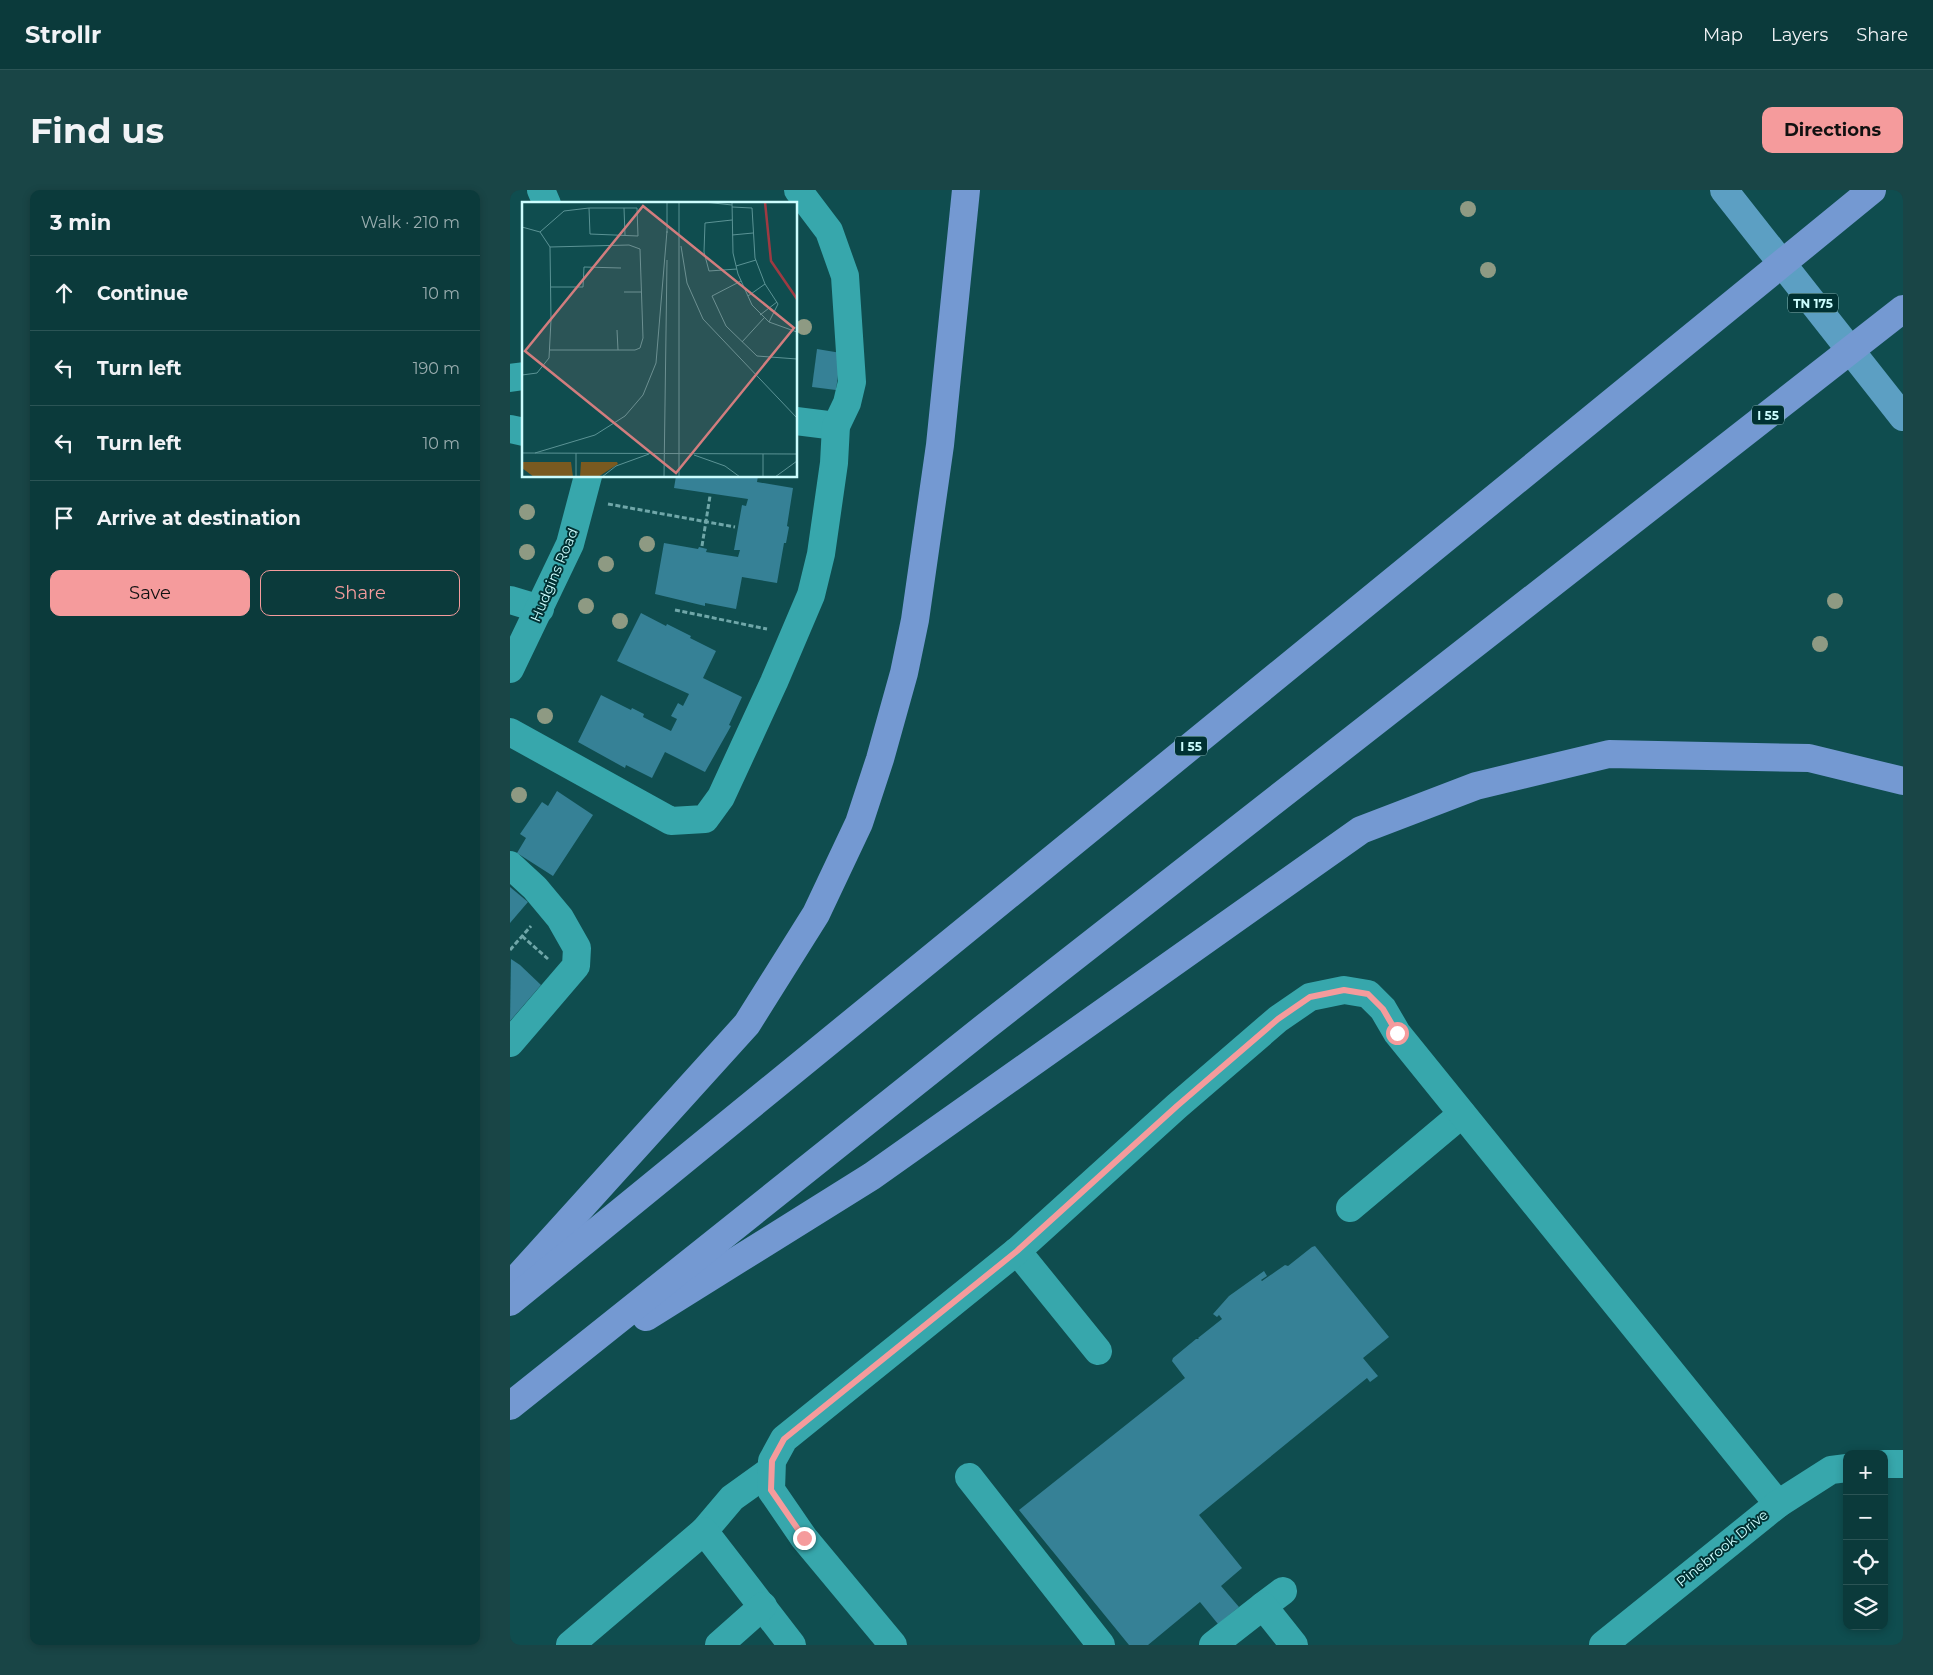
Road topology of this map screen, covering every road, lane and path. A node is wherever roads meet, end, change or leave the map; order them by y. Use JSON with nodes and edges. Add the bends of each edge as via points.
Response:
{"nodes":[{"id":1,"x":541,"y":190,"type":"edge"},
{"id":2,"x":798,"y":190,"type":"edge"},
{"id":3,"x":966,"y":190,"type":"edge"},
{"id":4,"x":1724,"y":190,"type":"edge"},
{"id":5,"x":1871,"y":190,"type":"edge"},
{"id":6,"x":546,"y":202,"type":"edge"},
{"id":7,"x":1903,"y":309,"type":"edge"},
{"id":8,"x":1903,"y":417,"type":"edge"},
{"id":9,"x":798,"y":422,"type":"edge"},
{"id":10,"x":836,"y":426,"type":"junction"},
{"id":11,"x":586,"y":487,"type":"edge"},
{"id":12,"x":710,"y":496,"type":"dead end"},
{"id":13,"x":706,"y":521,"type":"junction"},
{"id":14,"x":735,"y":527,"type":"dead end"},
{"id":15,"x":702,"y":546,"type":"dead end"},
{"id":16,"x":510,"y":600,"type":"edge"},
{"id":17,"x":540,"y":609,"type":"junction"},
{"id":18,"x":675,"y":610,"type":"dead end"},
{"id":19,"x":791,"y":639,"type":"junction"},
{"id":20,"x":510,"y":669,"type":"edge"},
{"id":21,"x":510,"y":732,"type":"edge"},
{"id":22,"x":1903,"y":781,"type":"edge"},
{"id":23,"x":510,"y":864,"type":"edge"},
{"id":24,"x":510,"y":1043,"type":"edge"},
{"id":25,"x":1462,"y":1114,"type":"junction"},
{"id":26,"x":1350,"y":1208,"type":"dead end"},
{"id":27,"x":1017,"y":1251,"type":"junction"},
{"id":28,"x":510,"y":1286,"type":"edge"},
{"id":29,"x":510,"y":1302,"type":"edge"},
{"id":30,"x":1098,"y":1350,"type":"dead end"},
{"id":31,"x":538,"y":1384,"type":"junction"},
{"id":32,"x":510,"y":1406,"type":"edge"},
{"id":33,"x":1888,"y":1464,"type":"edge"},
{"id":34,"x":1903,"y":1464,"type":"edge"},
{"id":35,"x":1843,"y":1469,"type":"edge"},
{"id":36,"x":771,"y":1470,"type":"junction"},
{"id":37,"x":969,"y":1477,"type":"dead end"},
{"id":38,"x":1778,"y":1504,"type":"junction"},
{"id":39,"x":704,"y":1531,"type":"junction"},
{"id":40,"x":762,"y":1606,"type":"junction"},
{"id":41,"x":1604,"y":1644,"type":"edge"},
{"id":42,"x":570,"y":1645,"type":"edge"},
{"id":43,"x":719,"y":1645,"type":"edge"},
{"id":44,"x":792,"y":1645,"type":"edge"},
{"id":45,"x":893,"y":1645,"type":"edge"},
{"id":46,"x":1101,"y":1645,"type":"edge"},
{"id":47,"x":1213,"y":1645,"type":"edge"},
{"id":48,"x":1294,"y":1645,"type":"edge"}],
"edges":[{"from":1,"to":6,"type":"street"},
{"from":2,"to":10,"type":"street","via":[[829,231],[845,276],[852,382]]},
{"from":3,"to":28,"type":"highway","via":[[940,445],[915,620],[902,681],[859,823],[816,914],[747,1024]]},
{"from":4,"to":8,"type":"main road","number":"TN 175"},
{"from":5,"to":29,"type":"highway","number":"I 55"},
{"from":7,"to":31,"type":"highway","number":"I 55","via":[[985,1027]]},
{"from":9,"to":10,"type":"street"},
{"from":10,"to":19,"type":"street","via":[[821,554],[811,595]]},
{"from":11,"to":13,"type":"path","via":[[606,503]]},
{"from":11,"to":17,"type":"street","name":"Hudgins Road","via":[[570,544]]},
{"from":12,"to":13,"type":"path"},
{"from":13,"to":14,"type":"path"},
{"from":13,"to":15,"type":"path"},
{"from":16,"to":17,"type":"street"},
{"from":17,"to":20,"type":"street","name":"Hudgins Road"},
{"from":18,"to":19,"type":"path","via":[[765,628]]},
{"from":19,"to":21,"type":"street","via":[[721,797],[704,819],[671,821]]},
{"from":22,"to":31,"type":"highway","via":[[1809,758],[1609,754],[1476,786],[1361,830],[872,1176]]},
{"from":23,"to":24,"type":"street","via":[[536,888],[560,918],[577,948],[576,966]]},
{"from":25,"to":26,"type":"street"},
{"from":25,"to":27,"type":"street","via":[[1397,1033],[1383,1009],[1368,994],[1344,990],[1310,997],[1278,1019],[1177,1106]]},
{"from":25,"to":38,"type":"street"},
{"from":27,"to":30,"type":"street"},
{"from":27,"to":36,"type":"street","via":[[784,1439],[772,1461]]},
{"from":31,"to":32,"type":"highway","number":"I 55"},
{"from":33,"to":34,"type":"street"},
{"from":35,"to":38,"type":"street","name":"Pinebrook Drive","via":[[1832,1470]]},
{"from":36,"to":39,"type":"street","via":[[732,1498]]},
{"from":36,"to":45,"type":"street","via":[[771,1490],[804,1538]]},
{"from":37,"to":46,"type":"street"},
{"from":38,"to":41,"type":"street","name":"Pinebrook Drive"},
{"from":39,"to":40,"type":"street"},
{"from":39,"to":42,"type":"street"},
{"from":40,"to":43,"type":"street"},
{"from":40,"to":44,"type":"street"},
{"from":47,"to":48,"type":"street","via":[[1273,1598]]}]}
